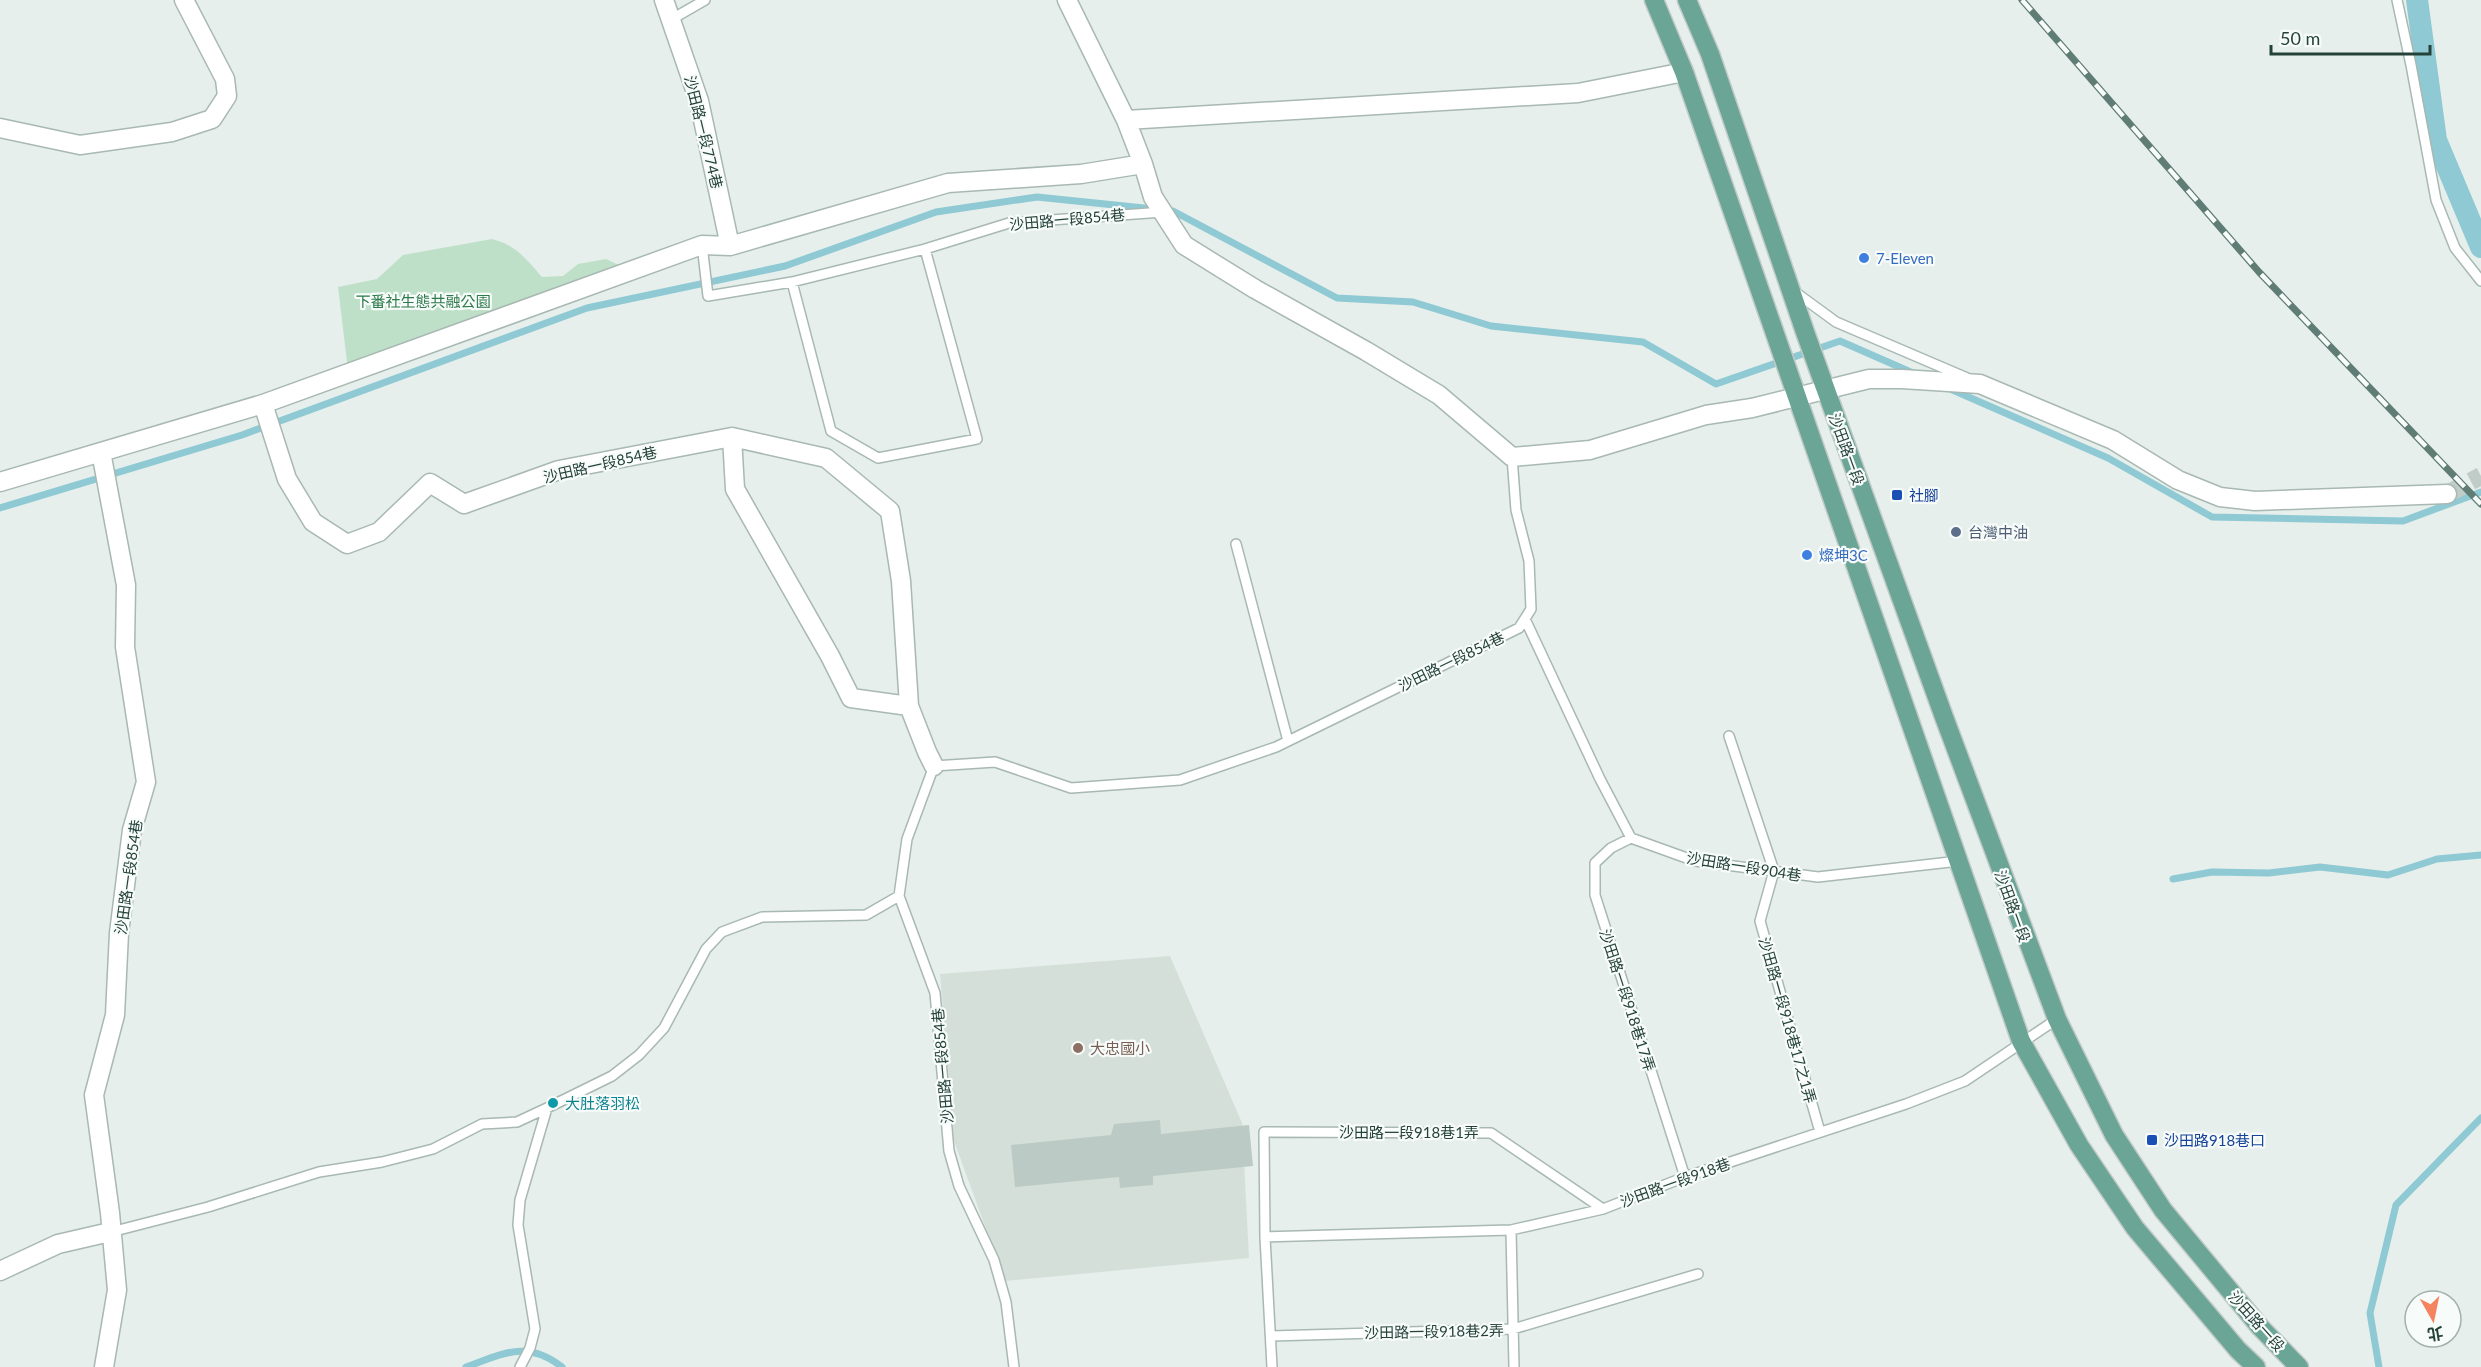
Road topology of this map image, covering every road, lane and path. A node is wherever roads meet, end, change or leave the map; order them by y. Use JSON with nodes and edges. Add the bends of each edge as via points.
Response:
{"nodes":[{"id":1,"x":184,"y":0,"type":"edge"},
{"id":2,"x":664,"y":0,"type":"edge"},
{"id":3,"x":705,"y":0,"type":"edge"},
{"id":4,"x":1067,"y":0,"type":"edge"},
{"id":5,"x":1654,"y":0,"type":"edge"},
{"id":6,"x":1687,"y":0,"type":"edge"},
{"id":7,"x":2397,"y":0,"type":"edge"},
{"id":8,"x":672,"y":19,"type":"junction"},
{"id":9,"x":1684,"y":72,"type":"junction"},
{"id":10,"x":1125,"y":120,"type":"junction"},
{"id":11,"x":0,"y":128,"type":"edge"},
{"id":12,"x":1143,"y":164,"type":"junction"},
{"id":13,"x":1163,"y":212,"type":"junction"},
{"id":14,"x":702,"y":244,"type":"junction"},
{"id":15,"x":730,"y":246,"type":"junction"},
{"id":16,"x":925,"y":249,"type":"junction"},
{"id":17,"x":2481,"y":281,"type":"edge"},
{"id":18,"x":792,"y":282,"type":"junction"},
{"id":19,"x":1790,"y":289,"type":"junction"},
{"id":20,"x":1980,"y":384,"type":"junction"},
{"id":21,"x":1826,"y":390,"type":"junction"},
{"id":22,"x":1796,"y":397,"type":"junction"},
{"id":23,"x":263,"y":404,"type":"junction"},
{"id":24,"x":732,"y":436,"type":"junction"},
{"id":25,"x":101,"y":452,"type":"junction"},
{"id":26,"x":1512,"y":457,"type":"junction"},
{"id":27,"x":0,"y":482,"type":"edge"},
{"id":28,"x":2447,"y":494,"type":"tunnel mouth"},
{"id":29,"x":1236,"y":544,"type":"dead end"},
{"id":30,"x":1525,"y":619,"type":"junction"},
{"id":31,"x":909,"y":706,"type":"junction"},
{"id":32,"x":1729,"y":736,"type":"dead end"},
{"id":33,"x":1288,"y":741,"type":"junction"},
{"id":34,"x":934,"y":766,"type":"junction"},
{"id":35,"x":1631,"y":838,"type":"junction"},
{"id":36,"x":1959,"y":861,"type":"junction"},
{"id":37,"x":1774,"y":872,"type":"junction"},
{"id":38,"x":898,"y":896,"type":"junction"},
{"id":39,"x":2057,"y":1019,"type":"junction"},
{"id":40,"x":2021,"y":1041,"type":"junction"},
{"id":41,"x":547,"y":1108,"type":"junction"},
{"id":42,"x":1820,"y":1132,"type":"junction"},
{"id":43,"x":1685,"y":1177,"type":"junction"},
{"id":44,"x":1603,"y":1209,"type":"junction"},
{"id":45,"x":1511,"y":1230,"type":"junction"},
{"id":46,"x":110,"y":1232,"type":"junction"},
{"id":47,"x":1265,"y":1238,"type":"junction"},
{"id":48,"x":0,"y":1271,"type":"edge"},
{"id":49,"x":1698,"y":1274,"type":"dead end"},
{"id":50,"x":1513,"y":1329,"type":"junction"},
{"id":51,"x":1271,"y":1336,"type":"junction"},
{"id":52,"x":104,"y":1367,"type":"edge"},
{"id":53,"x":520,"y":1367,"type":"edge"},
{"id":54,"x":1014,"y":1367,"type":"edge"},
{"id":55,"x":1272,"y":1367,"type":"edge"},
{"id":56,"x":1514,"y":1367,"type":"edge"},
{"id":57,"x":2256,"y":1367,"type":"edge"},
{"id":58,"x":2299,"y":1367,"type":"edge"}],
"edges":[{"from":1,"to":11,"type":"street","via":[[225,79],[227,96],[212,119],[172,132],[80,145]]},
{"from":2,"to":8,"type":"street","name":"沙田路一段774巷"},
{"from":3,"to":8,"type":"lane"},
{"from":4,"to":10,"type":"street"},
{"from":5,"to":9,"type":"main road"},
{"from":6,"to":19,"type":"main road","via":[[1710,54]]},
{"from":7,"to":17,"type":"lane","via":[[2436,200],[2455,248]]},
{"from":8,"to":15,"type":"street","name":"沙田路一段774巷","via":[[699,101]]},
{"from":9,"to":10,"type":"street","via":[[1578,93]]},
{"from":9,"to":22,"type":"main road","name":"沙田路一段"},
{"from":10,"to":12,"type":"street"},
{"from":12,"to":13,"type":"street"},
{"from":12,"to":15,"type":"street","via":[[1082,174],[948,183]]},
{"from":13,"to":16,"type":"lane","name":"沙田路一段854巷","via":[[1009,223]]},
{"from":13,"to":26,"type":"street","via":[[1184,245],[1439,395]]},
{"from":14,"to":15,"type":"street"},
{"from":14,"to":18,"type":"lane","name":"沙田路一段854巷","via":[[708,297]]},
{"from":14,"to":23,"type":"street"},
{"from":16,"to":18,"type":"lane","name":"沙田路一段854巷"},
{"from":16,"to":18,"type":"lane","via":[[977,439],[878,458],[831,431]]},
{"from":19,"to":20,"type":"lane","via":[[1836,322]]},
{"from":19,"to":21,"type":"main road","name":"沙田路一段"},
{"from":20,"to":21,"type":"street","via":[[1869,379]]},
{"from":20,"to":28,"type":"street","via":[[2113,440],[2178,480],[2220,496],[2255,501]]},
{"from":21,"to":22,"type":"street"},
{"from":21,"to":39,"type":"main road","name":"沙田路一段"},
{"from":22,"to":26,"type":"street","via":[[1706,415],[1590,450]]},
{"from":22,"to":36,"type":"main road","name":"沙田路一段"},
{"from":23,"to":24,"type":"street","name":"沙田路一段854巷","via":[[287,479],[313,522],[347,544],[379,532],[430,483],[464,504],[559,470]]},
{"from":23,"to":25,"type":"street"},
{"from":24,"to":31,"type":"street","via":[[735,489],[851,698]]},
{"from":24,"to":31,"type":"street","name":"沙田路一段854巷","via":[[826,459],[890,511],[901,581]]},
{"from":25,"to":27,"type":"street"},
{"from":25,"to":46,"type":"street","name":"沙田路一段854巷","via":[[126,585],[125,647],[146,782],[132,830],[119,933],[115,1015],[94,1095]]},
{"from":26,"to":30,"type":"lane","via":[[1516,510],[1529,561],[1531,609]]},
{"from":29,"to":33,"type":"lane"},
{"from":30,"to":33,"type":"lane","name":"沙田路一段854巷","via":[[1519,628]]},
{"from":30,"to":35,"type":"lane"},
{"from":31,"to":34,"type":"street","name":"沙田路一段854巷"},
{"from":32,"to":37,"type":"lane"},
{"from":33,"to":34,"type":"lane","name":"沙田路一段854巷","via":[[1180,780],[1071,788],[995,762]]},
{"from":34,"to":38,"type":"lane","via":[[908,838]]},
{"from":35,"to":37,"type":"lane","name":"沙田路一段904巷","via":[[1695,861]]},
{"from":35,"to":43,"type":"lane","name":"沙田路一段918巷17弄","via":[[1611,848],[1595,863],[1595,895]]},
{"from":36,"to":37,"type":"lane","name":"沙田路一段904巷","via":[[1818,877]]},
{"from":36,"to":40,"type":"main road","name":"沙田路一段"},
{"from":37,"to":42,"type":"lane","name":"沙田路一段918巷17之1弄","via":[[1760,921]]},
{"from":38,"to":41,"type":"lane","via":[[866,915],[762,917],[722,932],[706,949],[663,1028],[639,1056],[612,1076]]},
{"from":38,"to":54,"type":"lane","name":"沙田路一段854巷","via":[[935,993],[950,1151],[959,1186],[994,1260],[1006,1302]]},
{"from":39,"to":40,"type":"lane","name":"沙田路一段918巷"},
{"from":39,"to":58,"type":"main road","name":"沙田路一段","via":[[2114,1135],[2163,1210],[2260,1327]]},
{"from":40,"to":42,"type":"lane","name":"沙田路一段918巷","via":[[1965,1081]]},
{"from":40,"to":57,"type":"main road","name":"沙田路一段","via":[[2079,1145],[2134,1228]]},
{"from":41,"to":46,"type":"lane","via":[[517,1122],[482,1124],[433,1149],[319,1172],[208,1207]]},
{"from":41,"to":53,"type":"lane","via":[[520,1200],[518,1224],[535,1329]]},
{"from":42,"to":43,"type":"lane","name":"沙田路一段918巷"},
{"from":43,"to":44,"type":"lane","name":"沙田路一段918巷"},
{"from":44,"to":45,"type":"lane","name":"沙田路一段918巷"},
{"from":44,"to":47,"type":"lane","name":"沙田路一段918巷1弄","via":[[1491,1133],[1264,1132]]},
{"from":45,"to":47,"type":"lane","name":"沙田路一段918巷"},
{"from":45,"to":50,"type":"lane"},
{"from":46,"to":48,"type":"street","via":[[58,1244]]},
{"from":46,"to":52,"type":"street","name":"沙田路一段854巷","via":[[117,1290]]},
{"from":47,"to":51,"type":"lane"},
{"from":49,"to":50,"type":"lane","name":"沙田路一段918巷2弄"},
{"from":50,"to":51,"type":"lane","name":"沙田路一段918巷2弄"},
{"from":50,"to":56,"type":"lane"},
{"from":51,"to":55,"type":"lane"}]}
